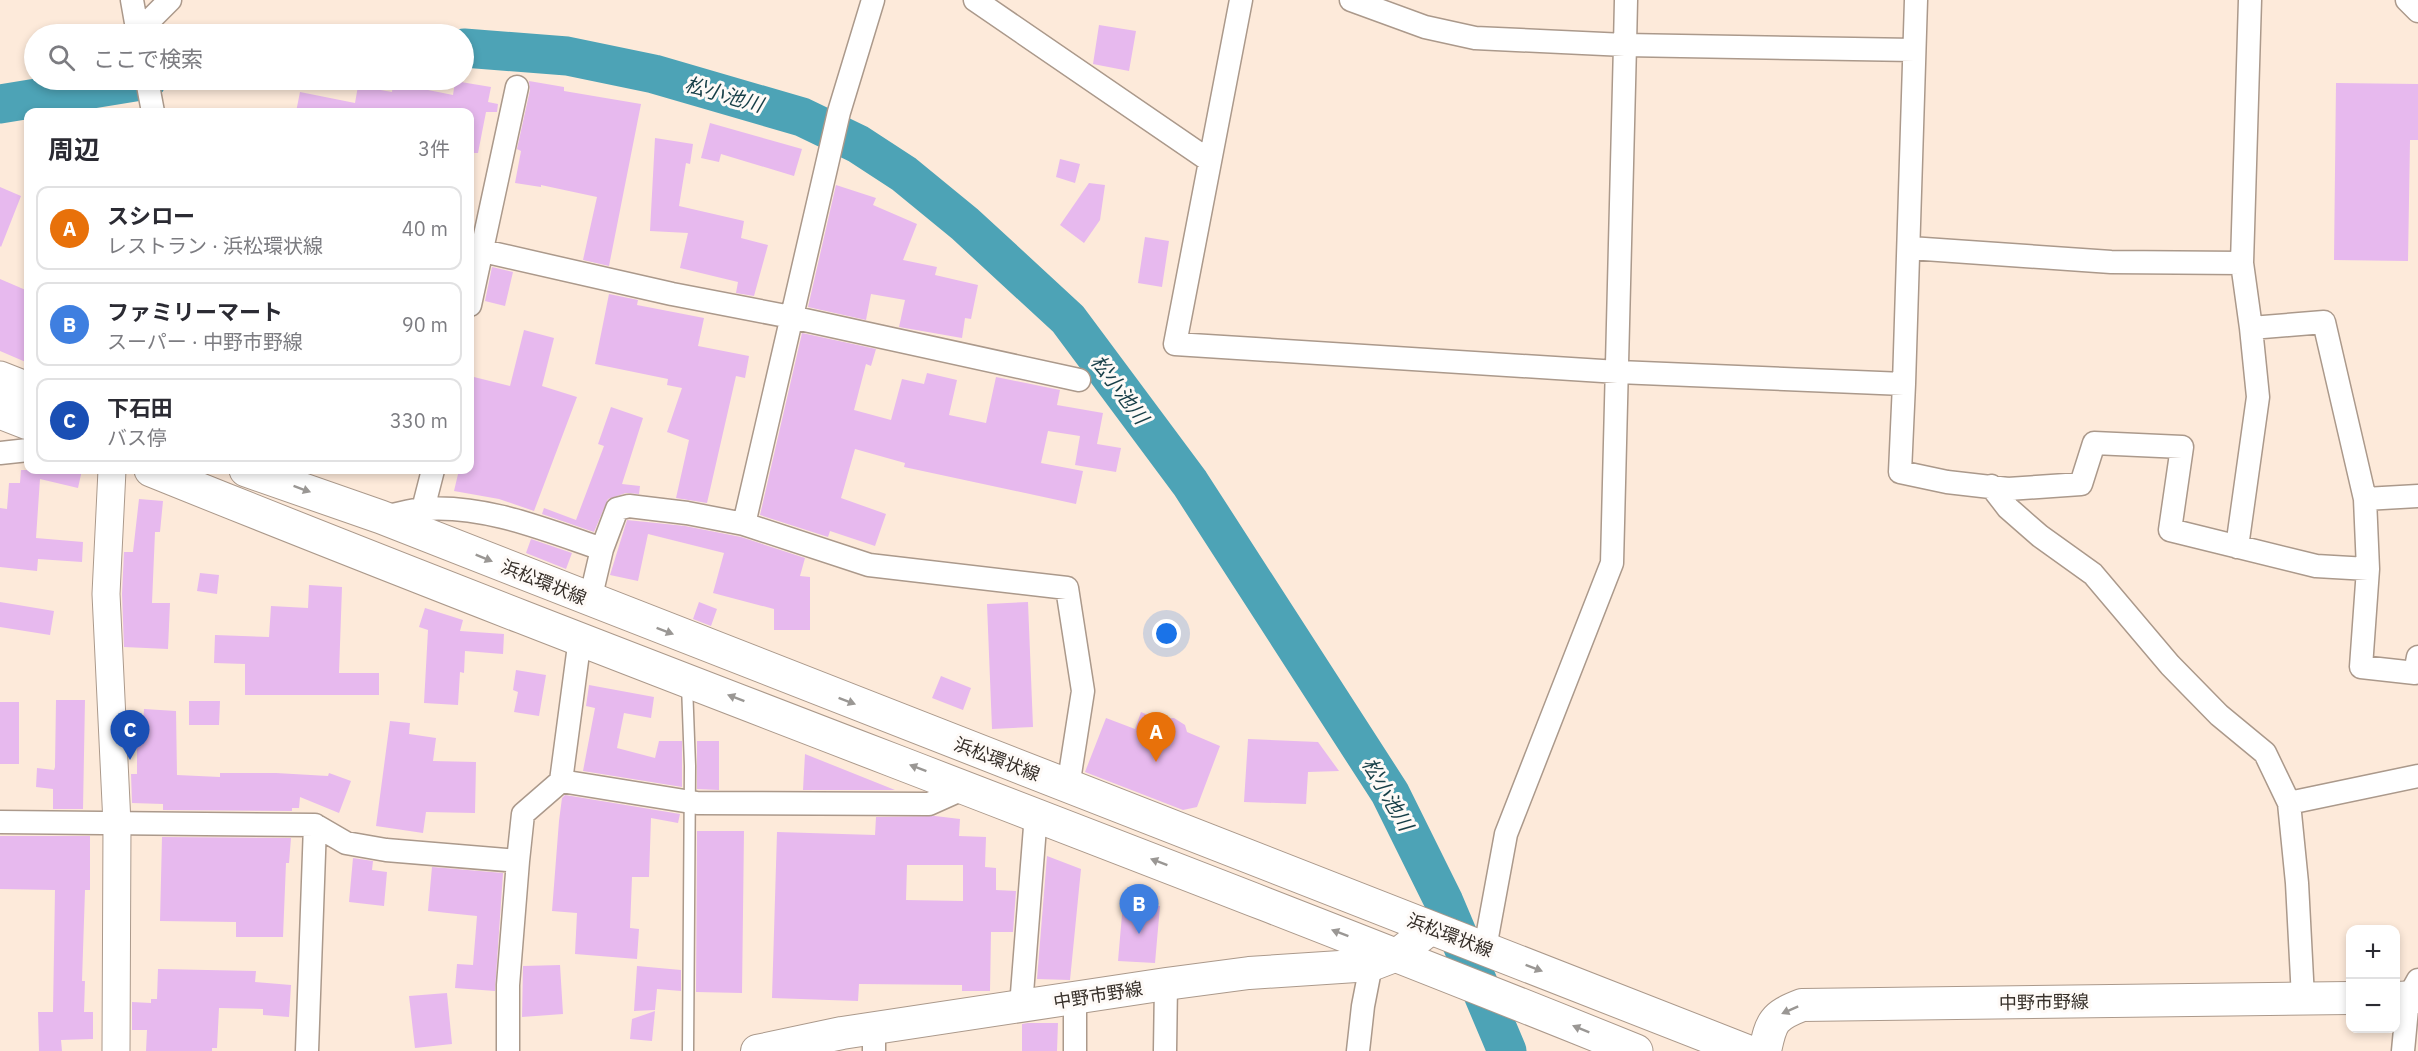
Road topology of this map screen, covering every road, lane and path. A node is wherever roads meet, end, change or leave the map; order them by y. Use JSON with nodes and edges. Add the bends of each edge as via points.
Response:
{"nodes":[{"id":1,"x":132,"y":0,"type":"edge"},
{"id":2,"x":170,"y":0,"type":"edge"},
{"id":3,"x":873,"y":0,"type":"edge"},
{"id":4,"x":975,"y":0,"type":"edge"},
{"id":5,"x":1241,"y":0,"type":"edge"},
{"id":6,"x":1351,"y":0,"type":"edge"},
{"id":7,"x":1626,"y":0,"type":"edge"},
{"id":8,"x":1916,"y":0,"type":"edge"},
{"id":9,"x":2250,"y":0,"type":"edge"},
{"id":10,"x":2407,"y":0,"type":"edge"},
{"id":11,"x":2418,"y":11,"type":"edge"},
{"id":12,"x":136,"y":24,"type":"edge"},
{"id":13,"x":147,"y":24,"type":"edge"},
{"id":14,"x":1625,"y":45,"type":"junction"},
{"id":15,"x":1914,"y":50,"type":"junction"},
{"id":16,"x":517,"y":87,"type":"dead end"},
{"id":17,"x":149,"y":90,"type":"edge"},
{"id":18,"x":152,"y":108,"type":"edge"},
{"id":19,"x":1210,"y":161,"type":"junction"},
{"id":20,"x":1910,"y":248,"type":"junction"},
{"id":21,"x":475,"y":250,"type":"edge"},
{"id":22,"x":2242,"y":263,"type":"junction"},
{"id":23,"x":791,"y":317,"type":"junction"},
{"id":24,"x":2251,"y":328,"type":"junction"},
{"id":25,"x":1618,"y":372,"type":"junction"},
{"id":26,"x":0,"y":378,"type":"edge"},
{"id":27,"x":1079,"y":380,"type":"dead end"},
{"id":28,"x":1904,"y":384,"type":"junction"},
{"id":29,"x":24,"y":387,"type":"edge"},
{"id":30,"x":0,"y":412,"type":"edge"},
{"id":31,"x":24,"y":421,"type":"edge"},
{"id":32,"x":24,"y":450,"type":"edge"},
{"id":33,"x":0,"y":453,"type":"edge"},
{"id":34,"x":112,"y":474,"type":"edge"},
{"id":35,"x":161,"y":474,"type":"edge"},
{"id":36,"x":257,"y":474,"type":"edge"},
{"id":37,"x":431,"y":474,"type":"edge"},
{"id":38,"x":1991,"y":486,"type":"junction"},
{"id":39,"x":2418,"y":496,"type":"edge"},
{"id":40,"x":2365,"y":499,"type":"junction"},
{"id":41,"x":423,"y":509,"type":"junction"},
{"id":42,"x":381,"y":518,"type":"junction"},
{"id":43,"x":744,"y":524,"type":"junction"},
{"id":44,"x":2237,"y":547,"type":"junction"},
{"id":45,"x":602,"y":549,"type":"junction"},
{"id":46,"x":2368,"y":569,"type":"junction"},
{"id":47,"x":590,"y":600,"type":"junction"},
{"id":48,"x":580,"y":638,"type":"junction"},
{"id":49,"x":2418,"y":657,"type":"edge"},
{"id":50,"x":686,"y":679,"type":"junction"},
{"id":51,"x":2418,"y":777,"type":"edge"},
{"id":52,"x":561,"y":781,"type":"junction"},
{"id":53,"x":967,"y":787,"type":"junction"},
{"id":54,"x":1068,"y":787,"type":"junction"},
{"id":55,"x":2289,"y":802,"type":"junction"},
{"id":56,"x":689,"y":803,"type":"junction"},
{"id":57,"x":1036,"y":814,"type":"junction"},
{"id":58,"x":0,"y":822,"type":"edge"},
{"id":59,"x":117,"y":824,"type":"junction"},
{"id":60,"x":315,"y":825,"type":"junction"},
{"id":61,"x":518,"y":861,"type":"junction"},
{"id":62,"x":1431,"y":928,"type":"junction"},
{"id":63,"x":1482,"y":948,"type":"junction"},
{"id":64,"x":1384,"y":960,"type":"junction"},
{"id":65,"x":1166,"y":984,"type":"junction"},
{"id":66,"x":2410,"y":993,"type":"edge"},
{"id":67,"x":1075,"y":998,"type":"junction"},
{"id":68,"x":2303,"y":998,"type":"junction"},
{"id":69,"x":2346,"y":998,"type":"edge"},
{"id":70,"x":1021,"y":1006,"type":"junction"},
{"id":71,"x":874,"y":1039,"type":"edge"},
{"id":72,"x":116,"y":1051,"type":"edge"},
{"id":73,"x":306,"y":1051,"type":"edge"},
{"id":74,"x":508,"y":1051,"type":"edge"},
{"id":75,"x":688,"y":1051,"type":"edge"},
{"id":76,"x":757,"y":1051,"type":"edge"},
{"id":77,"x":1075,"y":1051,"type":"edge"},
{"id":78,"x":1165,"y":1051,"type":"edge"},
{"id":79,"x":1358,"y":1051,"type":"edge"},
{"id":80,"x":1635,"y":1051,"type":"edge"},
{"id":81,"x":1746,"y":1051,"type":"edge"},
{"id":82,"x":1765,"y":1051,"type":"edge"},
{"id":83,"x":2403,"y":1051,"type":"edge"}],
"edges":[{"from":1,"to":12,"type":"street"},
{"from":2,"to":13,"type":"street"},
{"from":3,"to":23,"type":"street","via":[[839,112]]},
{"from":4,"to":19,"type":"street"},
{"from":5,"to":19,"type":"street"},
{"from":6,"to":14,"type":"street","via":[[1425,27],[1475,38]]},
{"from":7,"to":14,"type":"street"},
{"from":8,"to":15,"type":"street"},
{"from":9,"to":22,"type":"street"},
{"from":10,"to":11,"type":"street"},
{"from":14,"to":15,"type":"street"},
{"from":14,"to":25,"type":"street"},
{"from":15,"to":20,"type":"street"},
{"from":16,"to":21,"type":"street"},
{"from":17,"to":18,"type":"street"},
{"from":19,"to":25,"type":"street","via":[[1176,344]]},
{"from":20,"to":22,"type":"street","via":[[2111,262]]},
{"from":20,"to":28,"type":"street"},
{"from":21,"to":23,"type":"street"},
{"from":22,"to":24,"type":"street"},
{"from":23,"to":27,"type":"street"},
{"from":23,"to":43,"type":"street"},
{"from":24,"to":40,"type":"street","via":[[2324,322]]},
{"from":24,"to":44,"type":"street","via":[[2258,397]]},
{"from":25,"to":28,"type":"street"},
{"from":25,"to":63,"type":"street","via":[[1612,563],[1506,834]]},
{"from":26,"to":29,"type":"main road"},
{"from":28,"to":38,"type":"street","via":[[1900,472]]},
{"from":30,"to":31,"type":"main road"},
{"from":32,"to":33,"type":"street"},
{"from":34,"to":59,"type":"street","via":[[106,594]]},
{"from":35,"to":48,"type":"main road","name":"浜松環状線"},
{"from":36,"to":42,"type":"main road","name":"浜松環状線","one_way":true},
{"from":37,"to":41,"type":"street"},
{"from":38,"to":44,"type":"street","via":[[2008,489],[2080,484],[2094,443],[2182,447],[2170,530]]},
{"from":38,"to":55,"type":"street","via":[[2008,508],[2040,536],[2093,574],[2170,665],[2219,715],[2265,753]]},
{"from":39,"to":40,"type":"street"},
{"from":40,"to":46,"type":"street"},
{"from":41,"to":42,"type":"street"},
{"from":41,"to":45,"type":"street","via":[[517,520]]},
{"from":42,"to":47,"type":"main road","name":"浜松環状線","one_way":true},
{"from":43,"to":45,"type":"street","via":[[629,506],[617,509]]},
{"from":43,"to":54,"type":"street","via":[[869,565],[1067,588],[1083,691]]},
{"from":44,"to":46,"type":"street","via":[[2316,566]]},
{"from":45,"to":47,"type":"street"},
{"from":46,"to":49,"type":"street","via":[[2361,667],[2415,673]]},
{"from":47,"to":54,"type":"main road","name":"浜松環状線","one_way":true},
{"from":48,"to":50,"type":"main road","name":"浜松環状線"},
{"from":48,"to":52,"type":"street"},
{"from":53,"to":50,"type":"main road","name":"浜松環状線","one_way":true},
{"from":50,"to":56,"type":"lane"},
{"from":51,"to":55,"type":"street"},
{"from":52,"to":56,"type":"street"},
{"from":52,"to":61,"type":"street","via":[[523,814]]},
{"from":53,"to":56,"type":"street","via":[[929,804]]},
{"from":53,"to":57,"type":"main road","name":"浜松環状線"},
{"from":54,"to":62,"type":"main road","name":"浜松環状線"},
{"from":55,"to":68,"type":"street"},
{"from":56,"to":75,"type":"lane"},
{"from":64,"to":57,"type":"main road","name":"浜松環状線","one_way":true},
{"from":57,"to":70,"type":"street"},
{"from":58,"to":59,"type":"street"},
{"from":59,"to":60,"type":"street"},
{"from":59,"to":72,"type":"street"},
{"from":60,"to":61,"type":"street","via":[[346,843]]},
{"from":60,"to":73,"type":"street"},
{"from":61,"to":74,"type":"street","via":[[508,985]]},
{"from":62,"to":63,"type":"main road","name":"浜松環状線"},
{"from":62,"to":64,"type":"main road"},
{"from":63,"to":81,"type":"main road","name":"浜松環状線","one_way":true},
{"from":64,"to":65,"type":"main road","name":"中野市野線"},
{"from":64,"to":79,"type":"street","via":[[1363,1006]]},
{"from":80,"to":64,"type":"main road","name":"浜松環状線","one_way":true,"via":[[1453,978]]},
{"from":65,"to":67,"type":"main road","name":"中野市野線"},
{"from":65,"to":78,"type":"street"},
{"from":66,"to":83,"type":"street"},
{"from":67,"to":70,"type":"main road","name":"中野市野線"},
{"from":67,"to":77,"type":"street"},
{"from":68,"to":69,"type":"main road","name":"中野市野線"},
{"from":68,"to":82,"type":"main road","name":"中野市野線","one_way":true,"via":[[1802,1005],[1783,1013],[1771,1024]]},
{"from":70,"to":71,"type":"main road","name":"中野市野線"},
{"from":71,"to":76,"type":"main road","name":"中野市野線"}]}
